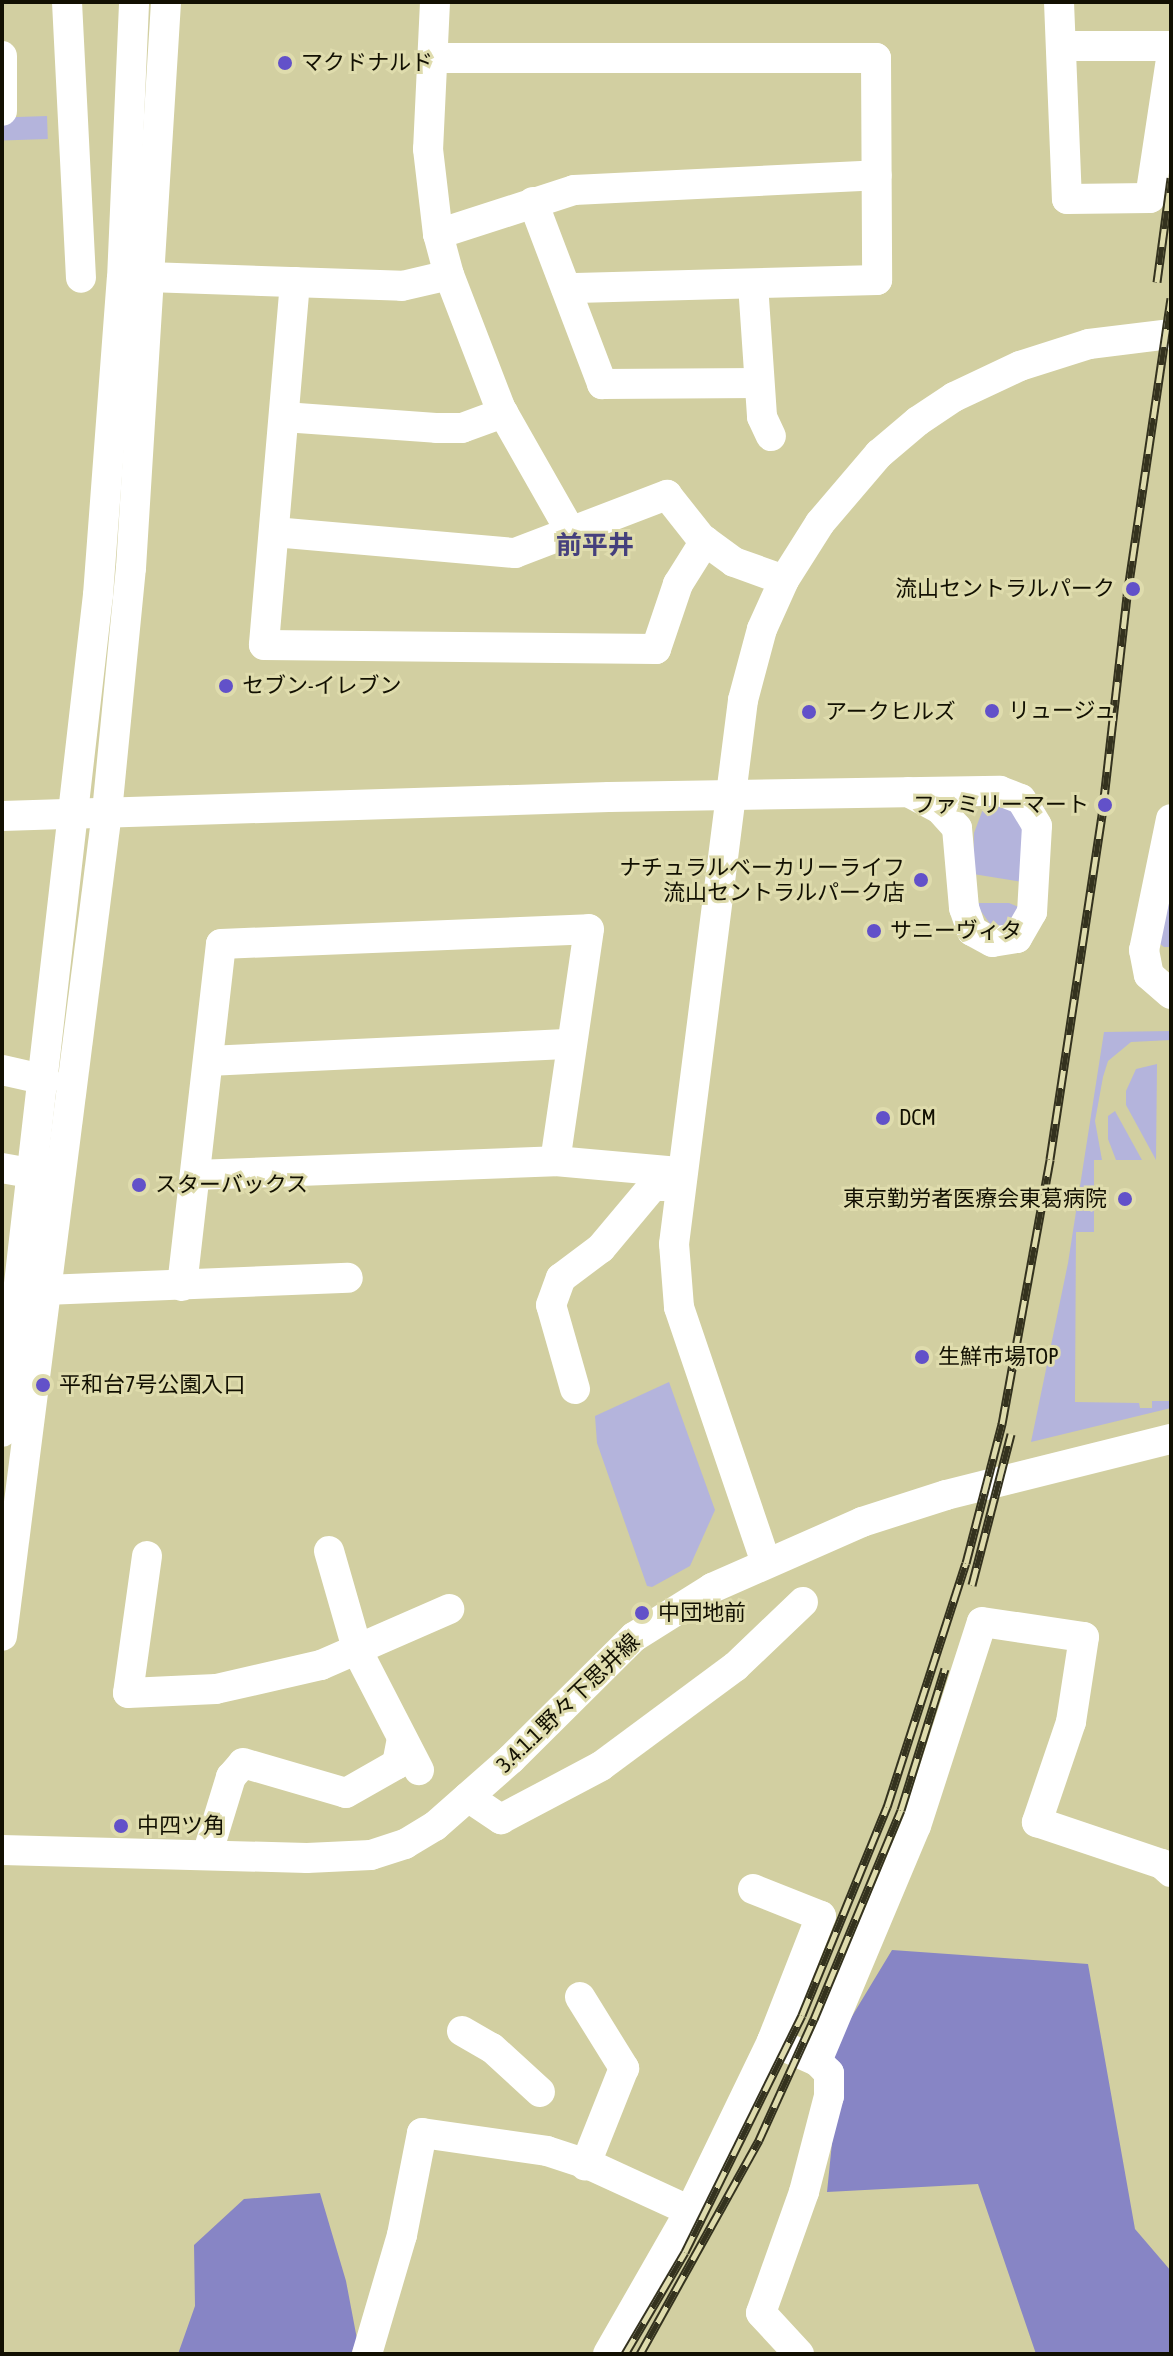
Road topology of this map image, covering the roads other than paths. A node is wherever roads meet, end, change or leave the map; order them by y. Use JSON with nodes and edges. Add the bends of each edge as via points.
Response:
{"nodes":[{"id":1,"x":67,"y":2,"type":"edge"},
{"id":2,"x":134,"y":2,"type":"edge"},
{"id":3,"x":166,"y":2,"type":"edge"},
{"id":4,"x":435,"y":2,"type":"edge"},
{"id":5,"x":1059,"y":2,"type":"edge"},
{"id":6,"x":1062,"y":46,"type":"junction"},
{"id":7,"x":1171,"y":46,"type":"edge"},
{"id":8,"x":2,"y":56,"type":"edge"},
{"id":9,"x":433,"y":58,"type":"junction"},
{"id":10,"x":1171,"y":59,"type":"edge"},
{"id":11,"x":2,"y":111,"type":"edge"},
{"id":12,"x":1165,"y":129,"type":"edge"},
{"id":13,"x":877,"y":175,"type":"junction"},
{"id":14,"x":533,"y":202,"type":"junction"},
{"id":15,"x":438,"y":234,"type":"junction"},
{"id":16,"x":449,"y":275,"type":"junction"},
{"id":17,"x":148,"y":277,"type":"junction"},
{"id":18,"x":81,"y":278,"type":"dead end"},
{"id":19,"x":295,"y":282,"type":"junction"},
{"id":20,"x":753,"y":284,"type":"junction"},
{"id":21,"x":566,"y":288,"type":"junction"},
{"id":22,"x":1171,"y":334,"type":"edge"},
{"id":23,"x":759,"y":383,"type":"junction"},
{"id":24,"x":503,"y":413,"type":"junction"},
{"id":25,"x":284,"y":417,"type":"junction"},
{"id":26,"x":771,"y":436,"type":"dead end"},
{"id":27,"x":274,"y":532,"type":"junction"},
{"id":28,"x":572,"y":534,"type":"junction"},
{"id":29,"x":705,"y":541,"type":"junction"},
{"id":30,"x":784,"y":580,"type":"junction"},
{"id":31,"x":985,"y":790,"type":"junction"},
{"id":32,"x":908,"y":792,"type":"junction"},
{"id":33,"x":731,"y":795,"type":"junction"},
{"id":34,"x":107,"y":812,"type":"junction"},
{"id":35,"x":75,"y":814,"type":"junction"},
{"id":36,"x":2,"y":816,"type":"edge"},
{"id":37,"x":1171,"y":819,"type":"edge"},
{"id":38,"x":962,"y":839,"type":"junction"},
{"id":39,"x":1171,"y":994,"type":"edge"},
{"id":40,"x":572,"y":1044,"type":"junction"},
{"id":41,"x":208,"y":1061,"type":"junction"},
{"id":42,"x":2,"y":1070,"type":"edge"},
{"id":43,"x":46,"y":1080,"type":"junction"},
{"id":44,"x":555,"y":1161,"type":"junction"},
{"id":45,"x":2,"y":1168,"type":"edge"},
{"id":46,"x":35,"y":1174,"type":"junction"},
{"id":47,"x":195,"y":1175,"type":"junction"},
{"id":48,"x":679,"y":1179,"type":"junction"},
{"id":49,"x":348,"y":1278,"type":"dead end"},
{"id":50,"x":23,"y":1286,"type":"edge"},
{"id":51,"x":182,"y":1286,"type":"junction"},
{"id":52,"x":575,"y":1389,"type":"dead end"},
{"id":53,"x":2,"y":1432,"type":"edge"},
{"id":54,"x":1171,"y":1439,"type":"edge"},
{"id":55,"x":329,"y":1551,"type":"dead end"},
{"id":56,"x":147,"y":1556,"type":"dead end"},
{"id":57,"x":766,"y":1563,"type":"junction"},
{"id":58,"x":803,"y":1602,"type":"dead end"},
{"id":59,"x":449,"y":1609,"type":"dead end"},
{"id":60,"x":2,"y":1636,"type":"edge"},
{"id":61,"x":358,"y":1652,"type":"junction"},
{"id":62,"x":402,"y":1738,"type":"junction"},
{"id":63,"x":419,"y":1770,"type":"dead end"},
{"id":64,"x":468,"y":1797,"type":"junction"},
{"id":65,"x":2,"y":1850,"type":"edge"},
{"id":66,"x":207,"y":1855,"type":"junction"},
{"id":67,"x":1171,"y":1872,"type":"edge"},
{"id":68,"x":753,"y":1889,"type":"dead end"},
{"id":69,"x":580,"y":1997,"type":"dead end"},
{"id":70,"x":462,"y":2031,"type":"dead end"},
{"id":71,"x":772,"y":2041,"type":"junction"},
{"id":72,"x":817,"y":2061,"type":"junction"},
{"id":73,"x":540,"y":2092,"type":"dead end"},
{"id":74,"x":585,"y":2166,"type":"junction"},
{"id":75,"x":690,"y":2211,"type":"junction"},
{"id":76,"x":367,"y":2354,"type":"edge"},
{"id":77,"x":608,"y":2354,"type":"edge"},
{"id":78,"x":799,"y":2354,"type":"edge"}],
"edges":[{"from":1,"to":18,"type":"street"},
{"from":2,"to":35,"type":"street","via":[[122,279]]},
{"from":3,"to":17,"type":"street"},
{"from":4,"to":9,"type":"street"},
{"from":5,"to":6,"type":"street"},
{"from":6,"to":7,"type":"street"},
{"from":6,"to":12,"type":"street","via":[[1067,199],[1150,198]]},
{"from":8,"to":11,"type":"street"},
{"from":9,"to":13,"type":"street","via":[[876,58]]},
{"from":9,"to":15,"type":"street","via":[[428,149]]},
{"from":10,"to":12,"type":"street"},
{"from":13,"to":14,"type":"street","via":[[574,190]]},
{"from":13,"to":20,"type":"street","via":[[877,280]]},
{"from":14,"to":15,"type":"street"},
{"from":14,"to":21,"type":"street"},
{"from":15,"to":16,"type":"street"},
{"from":16,"to":19,"type":"street","via":[[402,286]]},
{"from":16,"to":24,"type":"street"},
{"from":17,"to":19,"type":"street"},
{"from":17,"to":34,"type":"street","via":[[131,568]]},
{"from":19,"to":25,"type":"street"},
{"from":20,"to":21,"type":"street"},
{"from":20,"to":23,"type":"street"},
{"from":21,"to":23,"type":"street","via":[[602,384]]},
{"from":22,"to":30,"type":"street","via":[[1089,344],[1020,366],[954,397],[879,454],[820,523]]},
{"from":23,"to":26,"type":"street","via":[[762,417]]},
{"from":24,"to":25,"type":"street","via":[[462,428]]},
{"from":24,"to":28,"type":"street"},
{"from":25,"to":27,"type":"street"},
{"from":27,"to":28,"type":"street","via":[[494,553],[535,549]]},
{"from":27,"to":29,"type":"street","via":[[264,645],[656,649],[678,584]]},
{"from":28,"to":29,"type":"street","via":[[667,495]]},
{"from":29,"to":30,"type":"street","via":[[734,562]]},
{"from":30,"to":33,"type":"street","via":[[751,664]]},
{"from":31,"to":32,"type":"street"},
{"from":31,"to":38,"type":"street"},
{"from":31,"to":38,"type":"street","via":[[1021,799],[1037,826],[1032,912],[1017,938],[982,939],[966,922]]},
{"from":32,"to":33,"type":"street"},
{"from":32,"to":38,"type":"street","via":[[951,818]]},
{"from":33,"to":34,"type":"street"},
{"from":33,"to":48,"type":"street"},
{"from":34,"to":35,"type":"street"},
{"from":34,"to":50,"type":"street"},
{"from":35,"to":36,"type":"street"},
{"from":35,"to":43,"type":"street"},
{"from":37,"to":39,"type":"street","via":[[1144,950],[1149,975]]},
{"from":40,"to":41,"type":"street"},
{"from":40,"to":41,"type":"street","via":[[589,929],[221,944]]},
{"from":40,"to":44,"type":"street"},
{"from":41,"to":47,"type":"street"},
{"from":42,"to":43,"type":"street"},
{"from":43,"to":46,"type":"street"},
{"from":44,"to":47,"type":"street"},
{"from":44,"to":48,"type":"street"},
{"from":45,"to":46,"type":"street"},
{"from":46,"to":50,"type":"street"},
{"from":47,"to":51,"type":"street"},
{"from":48,"to":52,"type":"street","via":[[653,1186],[601,1248],[561,1278],[551,1305]]},
{"from":48,"to":57,"type":"street","via":[[674,1244],[679,1307]]},
{"from":49,"to":51,"type":"street"},
{"from":50,"to":51,"type":"street"},
{"from":50,"to":53,"type":"street"},
{"from":50,"to":60,"type":"street"},
{"from":54,"to":57,"type":"street","name":"3.4.1.1 野々下思井線","via":[[946,1495]]},
{"from":55,"to":61,"type":"street"},
{"from":56,"to":61,"type":"street","via":[[128,1693],[216,1689]]},
{"from":57,"to":64,"type":"street","name":"3.4.1.1 野々下思井線","via":[[634,1637]]},
{"from":58,"to":64,"type":"street","via":[[735,1667],[601,1766],[501,1819]]},
{"from":59,"to":61,"type":"street"},
{"from":61,"to":62,"type":"street"},
{"from":62,"to":63,"type":"street"},
{"from":62,"to":66,"type":"street","via":[[397,1764],[346,1793],[243,1763],[231,1777]]},
{"from":64,"to":66,"type":"street","name":"3.4.1.1 野々下思井線","via":[[435,1826],[371,1855]]},
{"from":65,"to":66,"type":"street","name":"3.4.1.1 野々下思井線"},
{"from":67,"to":72,"type":"street","via":[[1162,1864],[1037,1822],[1071,1722],[1084,1637],[982,1622],[911,1839]]},
{"from":68,"to":71,"type":"street","via":[[821,1916]]},
{"from":69,"to":74,"type":"street","via":[[624,2068]]},
{"from":70,"to":73,"type":"street","via":[[492,2048]]},
{"from":71,"to":72,"type":"street"},
{"from":71,"to":75,"type":"street"},
{"from":72,"to":78,"type":"street","via":[[829,2073],[829,2096],[804,2192],[761,2313]]},
{"from":74,"to":75,"type":"street"},
{"from":74,"to":76,"type":"street","via":[[504,2142],[422,2133],[402,2235]]},
{"from":75,"to":77,"type":"street"}]}
